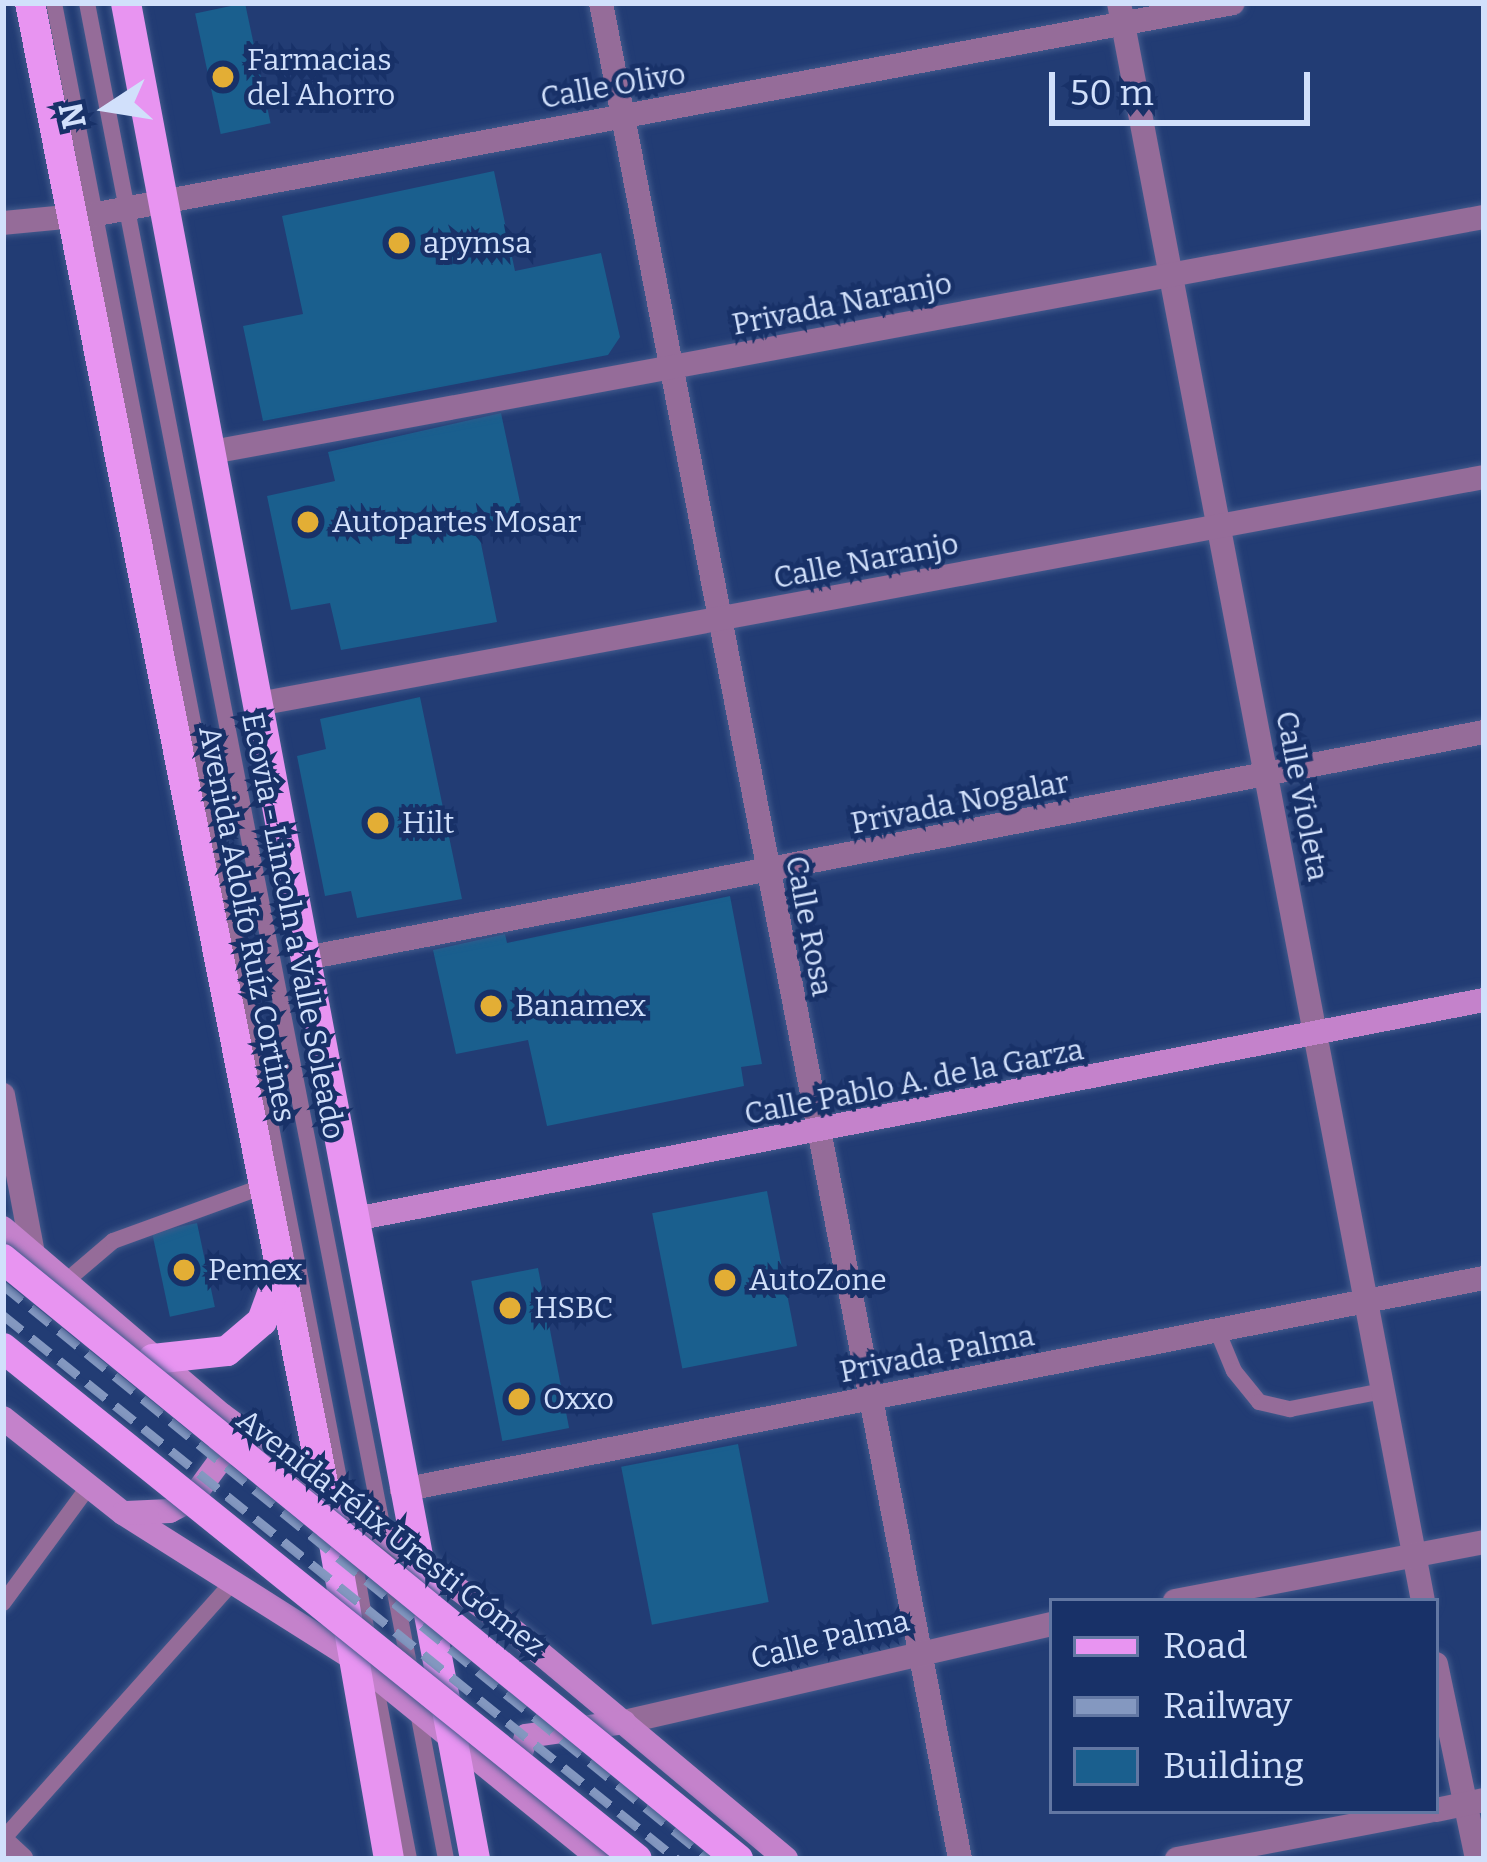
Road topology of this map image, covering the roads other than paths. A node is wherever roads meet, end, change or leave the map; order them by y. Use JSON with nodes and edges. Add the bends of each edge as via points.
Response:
{"nodes":[{"id":1,"x":30,"y":3,"type":"edge"},
{"id":2,"x":54,"y":3,"type":"edge"},
{"id":3,"x":87,"y":3,"type":"edge"},
{"id":4,"x":126,"y":3,"type":"edge"},
{"id":5,"x":601,"y":3,"type":"edge"},
{"id":6,"x":1233,"y":3,"type":"edge"},
{"id":7,"x":1121,"y":13,"type":"edge"},
{"id":8,"x":622,"y":114,"type":"junction"},
{"id":9,"x":163,"y":201,"type":"junction"},
{"id":10,"x":126,"y":208,"type":"junction"},
{"id":11,"x":84,"y":216,"type":"junction"},
{"id":12,"x":1484,"y":217,"type":"edge"},
{"id":13,"x":3,"y":223,"type":"edge"},
{"id":14,"x":1169,"y":273,"type":"junction"},
{"id":15,"x":675,"y":367,"type":"junction"},
{"id":16,"x":212,"y":452,"type":"junction"},
{"id":17,"x":1484,"y":477,"type":"edge"},
{"id":18,"x":1218,"y":526,"type":"junction"},
{"id":19,"x":718,"y":619,"type":"junction"},
{"id":20,"x":258,"y":704,"type":"junction"},
{"id":21,"x":1484,"y":732,"type":"edge"},
{"id":22,"x":1267,"y":775,"type":"junction"},
{"id":23,"x":768,"y":870,"type":"junction"},
{"id":24,"x":306,"y":958,"type":"junction"},
{"id":25,"x":1484,"y":1000,"type":"edge"},
{"id":26,"x":1317,"y":1033,"type":"junction"},
{"id":27,"x":3,"y":1095,"type":"edge"},
{"id":28,"x":817,"y":1132,"type":"junction"},
{"id":29,"x":261,"y":1187,"type":"junction"},
{"id":30,"x":355,"y":1219,"type":"junction"},
{"id":31,"x":3,"y":1228,"type":"edge"},
{"id":32,"x":18,"y":1257,"type":"edge"},
{"id":33,"x":278,"y":1277,"type":"junction"},
{"id":34,"x":1484,"y":1278,"type":"edge"},
{"id":35,"x":65,"y":1282,"type":"junction"},
{"id":36,"x":1366,"y":1301,"type":"junction"},
{"id":37,"x":1217,"y":1330,"type":"junction"},
{"id":38,"x":3,"y":1348,"type":"edge"},
{"id":39,"x":153,"y":1359,"type":"junction"},
{"id":40,"x":1383,"y":1391,"type":"junction"},
{"id":41,"x":869,"y":1398,"type":"junction"},
{"id":42,"x":222,"y":1415,"type":"junction"},
{"id":43,"x":3,"y":1418,"type":"edge"},
{"id":44,"x":89,"y":1486,"type":"junction"},
{"id":45,"x":402,"y":1490,"type":"junction"},
{"id":46,"x":336,"y":1505,"type":"junction"},
{"id":47,"x":123,"y":1513,"type":"junction"},
{"id":48,"x":386,"y":1541,"type":"junction"},
{"id":49,"x":1484,"y":1542,"type":"edge"},
{"id":50,"x":1414,"y":1557,"type":"junction"},
{"id":51,"x":414,"y":1561,"type":"junction"},
{"id":52,"x":233,"y":1582,"type":"junction"},
{"id":53,"x":1191,"y":1598,"type":"edge"},
{"id":54,"x":1422,"y":1598,"type":"edge"},
{"id":55,"x":3,"y":1603,"type":"edge"},
{"id":56,"x":1049,"y":1625,"type":"edge"},
{"id":57,"x":917,"y":1649,"type":"junction"},
{"id":58,"x":364,"y":1666,"type":"junction"},
{"id":59,"x":1439,"y":1675,"type":"edge"},
{"id":60,"x":417,"y":1708,"type":"junction"},
{"id":61,"x":624,"y":1722,"type":"junction"},
{"id":62,"x":450,"y":1733,"type":"junction"},
{"id":63,"x":519,"y":1792,"type":"junction"},
{"id":64,"x":1475,"y":1802,"type":"edge"},
{"id":65,"x":1439,"y":1809,"type":"edge"},
{"id":66,"x":1411,"y":1814,"type":"edge"},
{"id":67,"x":3,"y":1841,"type":"edge"},
{"id":68,"x":21,"y":1859,"type":"edge"},
{"id":69,"x":389,"y":1859,"type":"edge"},
{"id":70,"x":410,"y":1859,"type":"edge"},
{"id":71,"x":446,"y":1859,"type":"edge"},
{"id":72,"x":475,"y":1859,"type":"edge"},
{"id":73,"x":600,"y":1859,"type":"edge"},
{"id":74,"x":637,"y":1859,"type":"edge"},
{"id":75,"x":738,"y":1859,"type":"edge"},
{"id":76,"x":786,"y":1859,"type":"edge"},
{"id":77,"x":960,"y":1859,"type":"edge"},
{"id":78,"x":1177,"y":1859,"type":"edge"},
{"id":79,"x":1477,"y":1859,"type":"edge"}],
"edges":[{"from":1,"to":11,"type":"main road","name":"Avenida Adolfo Ruíz Cortines"},
{"from":2,"to":11,"type":"lane"},
{"from":3,"to":10,"type":"lane","name":"Ecovía - Lincoln a Valle Soleado"},
{"from":4,"to":9,"type":"main road","name":"Avenida Adolfo Ruíz Cortines"},
{"from":5,"to":8,"type":"street","name":"Calle Rosa"},
{"from":6,"to":7,"type":"street","name":"Calle Olivo"},
{"from":7,"to":8,"type":"street","name":"Calle Olivo"},
{"from":7,"to":14,"type":"street","name":"Calle Violeta"},
{"from":8,"to":9,"type":"street","name":"Calle Olivo"},
{"from":8,"to":15,"type":"street","name":"Calle Rosa"},
{"from":9,"to":10,"type":"street","name":"Calle Olivo"},
{"from":9,"to":16,"type":"main road","name":"Avenida Adolfo Ruíz Cortines"},
{"from":10,"to":11,"type":"street","name":"Calle Olivo"},
{"from":10,"to":48,"type":"lane","name":"Ecovía - Lincoln a Valle Soleado"},
{"from":11,"to":13,"type":"street","name":"Calle Olivo"},
{"from":11,"to":29,"type":"main road","name":"Avenida Adolfo Ruíz Cortines"},
{"from":11,"to":46,"type":"lane"},
{"from":12,"to":14,"type":"street","name":"Privada Naranjo"},
{"from":14,"to":15,"type":"street","name":"Privada Naranjo"},
{"from":14,"to":18,"type":"street","name":"Calle Violeta"},
{"from":15,"to":16,"type":"street","name":"Privada Naranjo"},
{"from":15,"to":19,"type":"street","name":"Calle Rosa"},
{"from":16,"to":20,"type":"main road","name":"Avenida Adolfo Ruíz Cortines"},
{"from":17,"to":18,"type":"street","name":"Calle Naranjo"},
{"from":18,"to":19,"type":"street","name":"Calle Naranjo"},
{"from":18,"to":22,"type":"street","name":"Calle Violeta"},
{"from":19,"to":20,"type":"street","name":"Calle Naranjo"},
{"from":19,"to":23,"type":"street","name":"Calle Rosa"},
{"from":20,"to":24,"type":"main road","name":"Avenida Adolfo Ruíz Cortines"},
{"from":21,"to":22,"type":"street","name":"Privada Nogalar"},
{"from":22,"to":23,"type":"street","name":"Privada Nogalar"},
{"from":22,"to":26,"type":"street","name":"Calle Violeta"},
{"from":23,"to":24,"type":"street","name":"Privada Nogalar"},
{"from":23,"to":28,"type":"street","name":"Calle Rosa"},
{"from":24,"to":30,"type":"main road","name":"Avenida Adolfo Ruíz Cortines"},
{"from":25,"to":26,"type":"street","name":"Calle Pablo A. de la Garza"},
{"from":26,"to":28,"type":"street","name":"Calle Pablo A. de la Garza"},
{"from":26,"to":36,"type":"street","name":"Calle Violeta"},
{"from":27,"to":32,"type":"street"},
{"from":28,"to":30,"type":"street","name":"Calle Pablo A. de la Garza"},
{"from":28,"to":41,"type":"street","name":"Calle Rosa"},
{"from":29,"to":33,"type":"main road","name":"Avenida Adolfo Ruíz Cortines"},
{"from":29,"to":35,"type":"lane","via":[[113,1241]]},
{"from":30,"to":45,"type":"main road","name":"Avenida Adolfo Ruíz Cortines"},
{"from":31,"to":32,"type":"street"},
{"from":32,"to":35,"type":"street"},
{"from":32,"to":75,"type":"main road","name":"Avenida Félix Uresti Gómez","bridge":true},
{"from":33,"to":39,"type":"main road","via":[[262,1321],[227,1351]]},
{"from":33,"to":46,"type":"main road","name":"Avenida Adolfo Ruíz Cortines"},
{"from":34,"to":36,"type":"street","name":"Privada Palma"},
{"from":35,"to":39,"type":"street"},
{"from":36,"to":37,"type":"street","name":"Privada Palma"},
{"from":36,"to":40,"type":"street","name":"Calle Violeta"},
{"from":37,"to":40,"type":"lane","via":[[1259,1402],[1290,1409]]},
{"from":37,"to":41,"type":"street","name":"Privada Palma"},
{"from":38,"to":74,"type":"main road","bridge":true},
{"from":39,"to":42,"type":"street"},
{"from":40,"to":50,"type":"street","name":"Calle Violeta"},
{"from":41,"to":45,"type":"street","name":"Privada Palma"},
{"from":41,"to":57,"type":"street","name":"Calle Rosa"},
{"from":42,"to":46,"type":"street"},
{"from":42,"to":47,"type":"street","via":[[219,1462],[191,1500],[147,1515]]},
{"from":43,"to":44,"type":"street"},
{"from":44,"to":47,"type":"street"},
{"from":44,"to":55,"type":"lane"},
{"from":45,"to":51,"type":"main road","name":"Avenida Adolfo Ruíz Cortines"},
{"from":46,"to":48,"type":"street"},
{"from":46,"to":58,"type":"main road","name":"Avenida Adolfo Ruíz Cortines"},
{"from":47,"to":52,"type":"street"},
{"from":48,"to":51,"type":"street"},
{"from":48,"to":60,"type":"lane","name":"Ecovía - Lincoln a Valle Soleado"},
{"from":49,"to":50,"type":"street"},
{"from":50,"to":53,"type":"street"},
{"from":50,"to":54,"type":"street","name":"Calle Violeta"},
{"from":51,"to":61,"type":"street"},
{"from":51,"to":62,"type":"main road","name":"Avenida Adolfo Ruíz Cortines"},
{"from":52,"to":58,"type":"street"},
{"from":52,"to":67,"type":"lane"},
{"from":56,"to":57,"type":"street","name":"Calle Palma"},
{"from":57,"to":61,"type":"street","name":"Calle Palma"},
{"from":57,"to":77,"type":"street","name":"Calle Rosa"},
{"from":58,"to":60,"type":"street"},
{"from":58,"to":69,"type":"main road","name":"Avenida Adolfo Ruíz Cortines"},
{"from":58,"to":70,"type":"lane"},
{"from":59,"to":64,"type":"street"},
{"from":60,"to":62,"type":"street"},
{"from":60,"to":71,"type":"lane","name":"Ecovía - Lincoln a Valle Soleado"},
{"from":61,"to":63,"type":"street","via":[[526,1736],[513,1762]]},
{"from":61,"to":76,"type":"street"},
{"from":62,"to":63,"type":"street"},
{"from":62,"to":72,"type":"main road","name":"Avenida Adolfo Ruíz Cortines"},
{"from":63,"to":73,"type":"street"},
{"from":64,"to":65,"type":"street"},
{"from":64,"to":79,"type":"street"},
{"from":66,"to":78,"type":"street"},
{"from":67,"to":68,"type":"street"}]}
